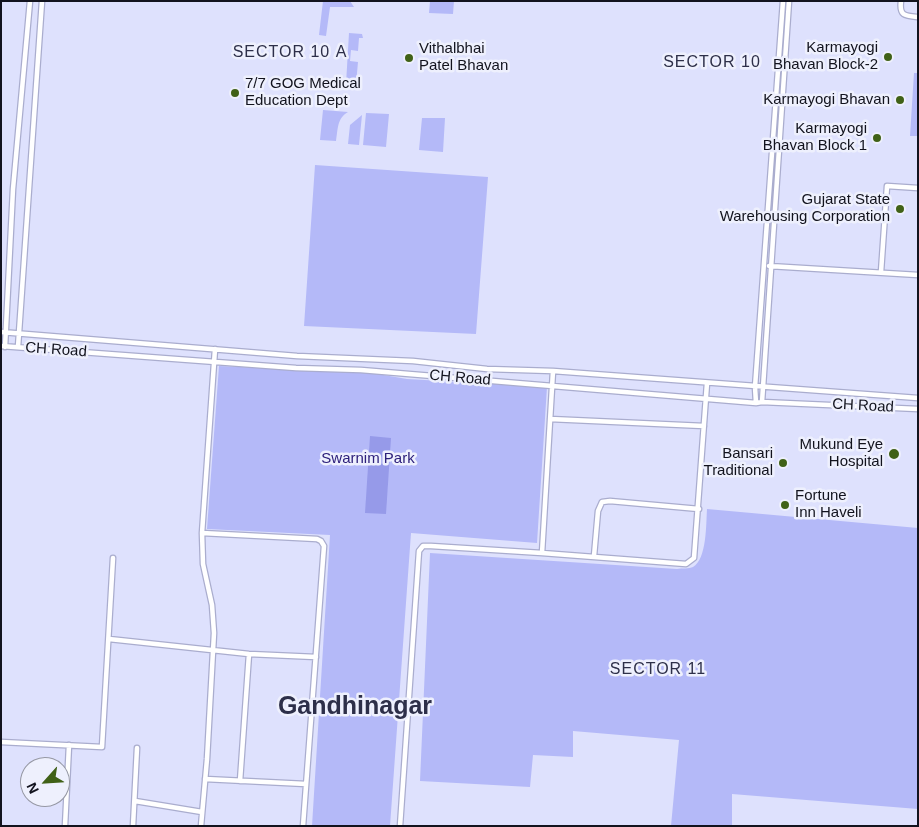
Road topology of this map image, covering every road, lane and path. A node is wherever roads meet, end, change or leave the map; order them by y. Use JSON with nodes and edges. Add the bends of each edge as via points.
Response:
{"nodes":[{"id":1,"x":30,"y":1,"type":"edge"},
{"id":2,"x":42,"y":1,"type":"edge"},
{"id":3,"x":783,"y":1,"type":"edge"},
{"id":4,"x":789,"y":1,"type":"edge"},
{"id":5,"x":900,"y":1,"type":"edge"},
{"id":6,"x":918,"y":17,"type":"edge"},
{"id":7,"x":918,"y":188,"type":"edge"},
{"id":8,"x":770,"y":266,"type":"junction"},
{"id":9,"x":764,"y":267,"type":"junction"},
{"id":10,"x":881,"y":272,"type":"junction"},
{"id":11,"x":918,"y":275,"type":"edge"},
{"id":12,"x":4,"y":333,"type":"edge"},
{"id":13,"x":19,"y":335,"type":"junction"},
{"id":14,"x":3,"y":346,"type":"edge"},
{"id":15,"x":18,"y":347,"type":"junction"},
{"id":16,"x":215,"y":349,"type":"junction"},
{"id":17,"x":214,"y":361,"type":"junction"},
{"id":18,"x":553,"y":371,"type":"junction"},
{"id":19,"x":707,"y":383,"type":"junction"},
{"id":20,"x":552,"y":386,"type":"junction"},
{"id":21,"x":755,"y":387,"type":"junction"},
{"id":22,"x":762,"y":387,"type":"junction"},
{"id":23,"x":918,"y":398,"type":"edge"},
{"id":24,"x":706,"y":400,"type":"junction"},
{"id":25,"x":762,"y":402,"type":"junction"},
{"id":26,"x":756,"y":403,"type":"junction"},
{"id":27,"x":918,"y":409,"type":"edge"},
{"id":28,"x":550,"y":418,"type":"junction"},
{"id":29,"x":704,"y":426,"type":"junction"},
{"id":30,"x":699,"y":509,"type":"junction"},
{"id":31,"x":202,"y":533,"type":"junction"},
{"id":32,"x":542,"y":553,"type":"junction"},
{"id":33,"x":594,"y":556,"type":"junction"},
{"id":34,"x":114,"y":558,"type":"dead end"},
{"id":35,"x":109,"y":639,"type":"junction"},
{"id":36,"x":213,"y":650,"type":"junction"},
{"id":37,"x":249,"y":654,"type":"junction"},
{"id":38,"x":316,"y":657,"type":"junction"},
{"id":39,"x":1,"y":742,"type":"edge"},
{"id":40,"x":69,"y":745,"type":"junction"},
{"id":41,"x":137,"y":748,"type":"dead end"},
{"id":42,"x":205,"y":779,"type":"junction"},
{"id":43,"x":240,"y":781,"type":"junction"},
{"id":44,"x":306,"y":784,"type":"junction"},
{"id":45,"x":135,"y":801,"type":"junction"},
{"id":46,"x":202,"y":812,"type":"junction"},
{"id":47,"x":65,"y":826,"type":"edge"},
{"id":48,"x":133,"y":826,"type":"edge"},
{"id":49,"x":201,"y":826,"type":"edge"},
{"id":50,"x":303,"y":826,"type":"edge"},
{"id":51,"x":400,"y":826,"type":"edge"}],
"edges":[{"from":1,"to":12,"type":"street"},
{"from":2,"to":13,"type":"street"},
{"from":3,"to":9,"type":"street"},
{"from":4,"to":8,"type":"street"},
{"from":5,"to":6,"type":"street","via":[[902,13]]},
{"from":7,"to":10,"type":"street","via":[[887,186]]},
{"from":8,"to":9,"type":"street"},
{"from":8,"to":10,"type":"street"},
{"from":8,"to":22,"type":"street"},
{"from":9,"to":21,"type":"street"},
{"from":10,"to":11,"type":"street"},
{"from":12,"to":13,"type":"street","name":"CH Road"},
{"from":12,"to":14,"type":"street"},
{"from":13,"to":15,"type":"street"},
{"from":13,"to":16,"type":"street","name":"CH Road"},
{"from":14,"to":15,"type":"street","name":"CH Road"},
{"from":15,"to":17,"type":"street","name":"CH Road"},
{"from":16,"to":17,"type":"street"},
{"from":16,"to":18,"type":"street","name":"CH Road"},
{"from":17,"to":20,"type":"street","name":"CH Road"},
{"from":17,"to":31,"type":"street"},
{"from":18,"to":19,"type":"street","name":"CH Road"},
{"from":18,"to":20,"type":"street"},
{"from":19,"to":21,"type":"street","name":"CH Road"},
{"from":19,"to":24,"type":"street"},
{"from":20,"to":24,"type":"street","name":"CH Road"},
{"from":20,"to":28,"type":"street"},
{"from":21,"to":22,"type":"street","name":"CH Road"},
{"from":21,"to":26,"type":"street"},
{"from":22,"to":23,"type":"street","name":"CH Road"},
{"from":22,"to":25,"type":"street"},
{"from":24,"to":26,"type":"street","name":"CH Road"},
{"from":24,"to":29,"type":"street"},
{"from":25,"to":26,"type":"street","name":"CH Road"},
{"from":25,"to":27,"type":"street","name":"CH Road"},
{"from":28,"to":29,"type":"street"},
{"from":28,"to":32,"type":"street"},
{"from":29,"to":30,"type":"street"},
{"from":30,"to":33,"type":"street","via":[[696,552],[686,564]]},
{"from":30,"to":33,"type":"street","via":[[602,502],[598,511]]},
{"from":31,"to":36,"type":"street","via":[[203,564],[212,605]]},
{"from":31,"to":38,"type":"street","via":[[321,541],[324,546]]},
{"from":32,"to":33,"type":"street"},
{"from":32,"to":51,"type":"street","via":[[420,548]]},
{"from":34,"to":35,"type":"street"},
{"from":35,"to":36,"type":"street"},
{"from":35,"to":40,"type":"street","via":[[102,747]]},
{"from":36,"to":37,"type":"street"},
{"from":36,"to":42,"type":"street"},
{"from":37,"to":38,"type":"street"},
{"from":37,"to":43,"type":"street"},
{"from":38,"to":44,"type":"street"},
{"from":39,"to":40,"type":"street"},
{"from":40,"to":47,"type":"street"},
{"from":41,"to":45,"type":"street"},
{"from":42,"to":43,"type":"street"},
{"from":42,"to":46,"type":"street"},
{"from":43,"to":44,"type":"street"},
{"from":44,"to":50,"type":"street"},
{"from":45,"to":46,"type":"street"},
{"from":45,"to":48,"type":"street"},
{"from":46,"to":49,"type":"street"}]}
